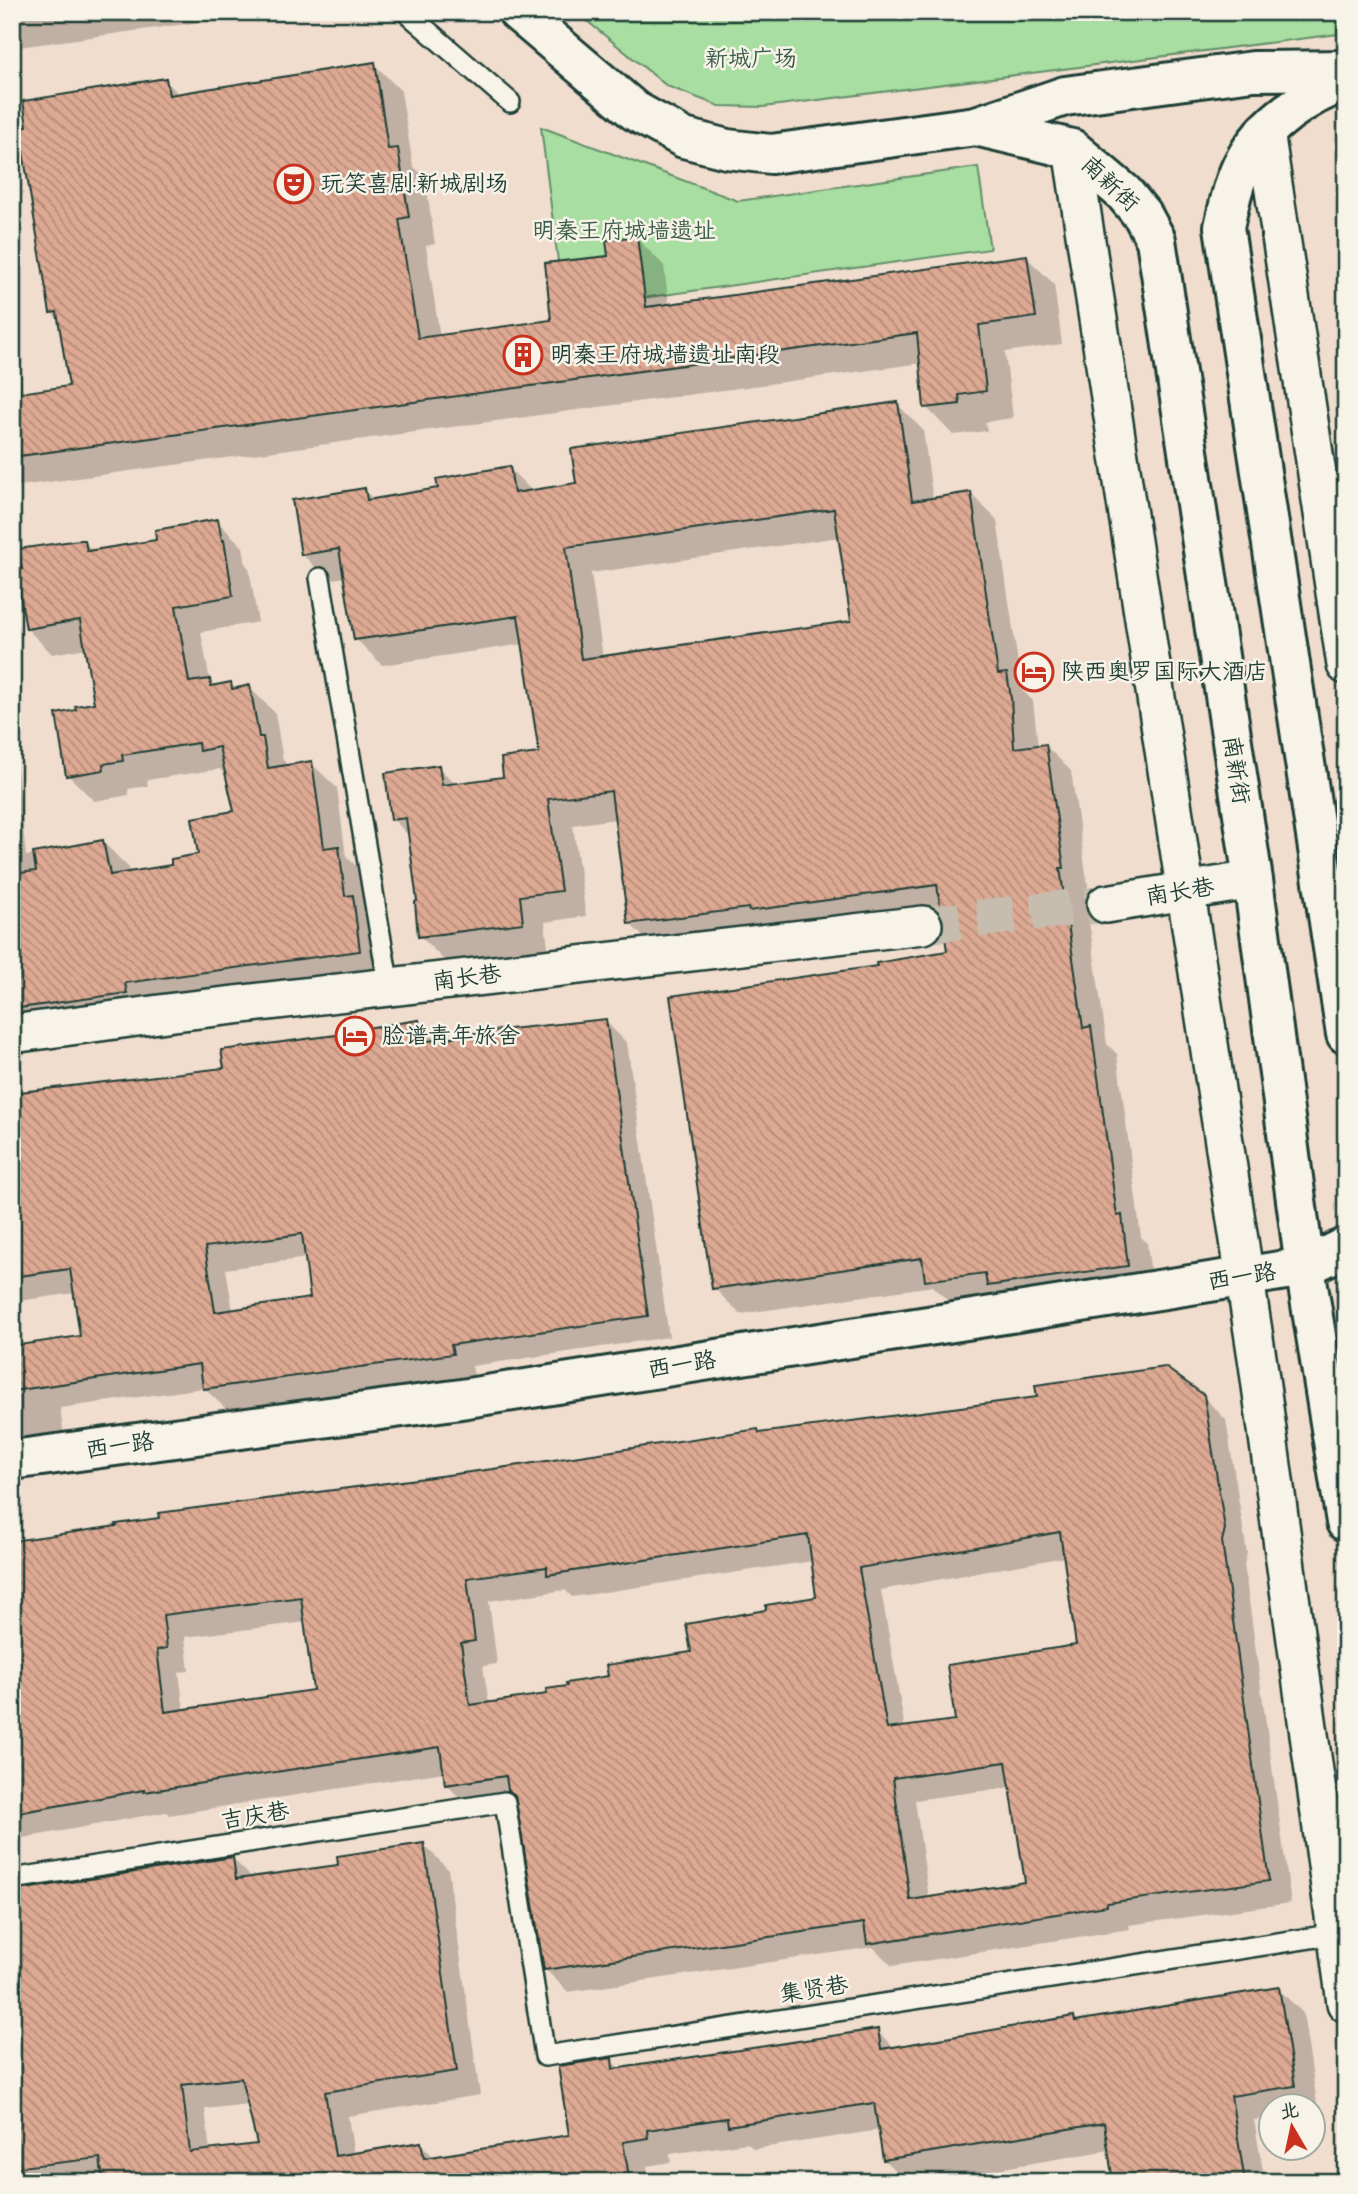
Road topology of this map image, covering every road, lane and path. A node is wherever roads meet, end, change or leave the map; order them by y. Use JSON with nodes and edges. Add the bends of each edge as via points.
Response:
{"nodes":[{"id":1,"x":406,"y":12,"type":"edge"},
{"id":2,"x":518,"y":12,"type":"edge"},
{"id":3,"x":1346,"y":70,"type":"edge"},
{"id":4,"x":1346,"y":81,"type":"edge"},
{"id":5,"x":510,"y":103,"type":"dead end"},
{"id":6,"x":976,"y":126,"type":"junction"},
{"id":7,"x":1265,"y":131,"type":"junction"},
{"id":8,"x":1072,"y":149,"type":"junction"},
{"id":9,"x":320,"y":578,"type":"dead end"},
{"id":10,"x":1346,"y":665,"type":"edge"},
{"id":11,"x":1253,"y":880,"type":"junction"},
{"id":12,"x":1186,"y":891,"type":"junction"},
{"id":13,"x":1106,"y":904,"type":"tunnel mouth"},
{"id":14,"x":923,"y":925,"type":"tunnel mouth"},
{"id":15,"x":389,"y":987,"type":"junction"},
{"id":16,"x":12,"y":1034,"type":"edge"},
{"id":17,"x":1346,"y":1034,"type":"edge"},
{"id":18,"x":1346,"y":1247,"type":"edge"},
{"id":19,"x":1305,"y":1267,"type":"junction"},
{"id":20,"x":1245,"y":1277,"type":"junction"},
{"id":21,"x":12,"y":1460,"type":"edge"},
{"id":22,"x":1346,"y":1522,"type":"edge"},
{"id":23,"x":505,"y":1802,"type":"joint"},
{"id":24,"x":12,"y":1879,"type":"edge"},
{"id":25,"x":1341,"y":1933,"type":"edge"},
{"id":26,"x":1346,"y":2003,"type":"edge"}],
"edges":[{"from":1,"to":5,"type":"lane"},
{"from":2,"to":6,"type":"main road","via":[[635,111],[684,138],[727,149],[771,154]]},
{"from":3,"to":6,"type":"main road","via":[[1253,71],[1065,96]]},
{"from":4,"to":7,"type":"main road","via":[[1296,107]]},
{"from":6,"to":8,"type":"main road","name":"南新街"},
{"from":7,"to":10,"type":"street"},
{"from":7,"to":17,"type":"main road","via":[[1244,161],[1224,227]]},
{"from":8,"to":11,"type":"main road","name":"南新街","via":[[1124,193],[1156,240]]},
{"from":8,"to":12,"type":"street"},
{"from":9,"to":15,"type":"lane"},
{"from":11,"to":12,"type":"street","name":"南长巷"},
{"from":11,"to":19,"type":"main road","name":"南新街"},
{"from":12,"to":13,"type":"street","name":"南长巷"},
{"from":12,"to":20,"type":"street"},
{"from":14,"to":15,"type":"street","name":"南长巷"},
{"from":15,"to":16,"type":"street","name":"南长巷"},
{"from":18,"to":19,"type":"main road","name":"西一路"},
{"from":19,"to":20,"type":"main road","name":"西一路"},
{"from":19,"to":22,"type":"main road","name":"南新街"},
{"from":20,"to":21,"type":"main road","name":"西一路","via":[[461,1399]]},
{"from":20,"to":25,"type":"street"},
{"from":23,"to":24,"type":"lane","name":"吉庆巷"},
{"from":23,"to":25,"type":"lane","name":"集贤巷","via":[[545,2056]]},
{"from":25,"to":26,"type":"street"}]}
